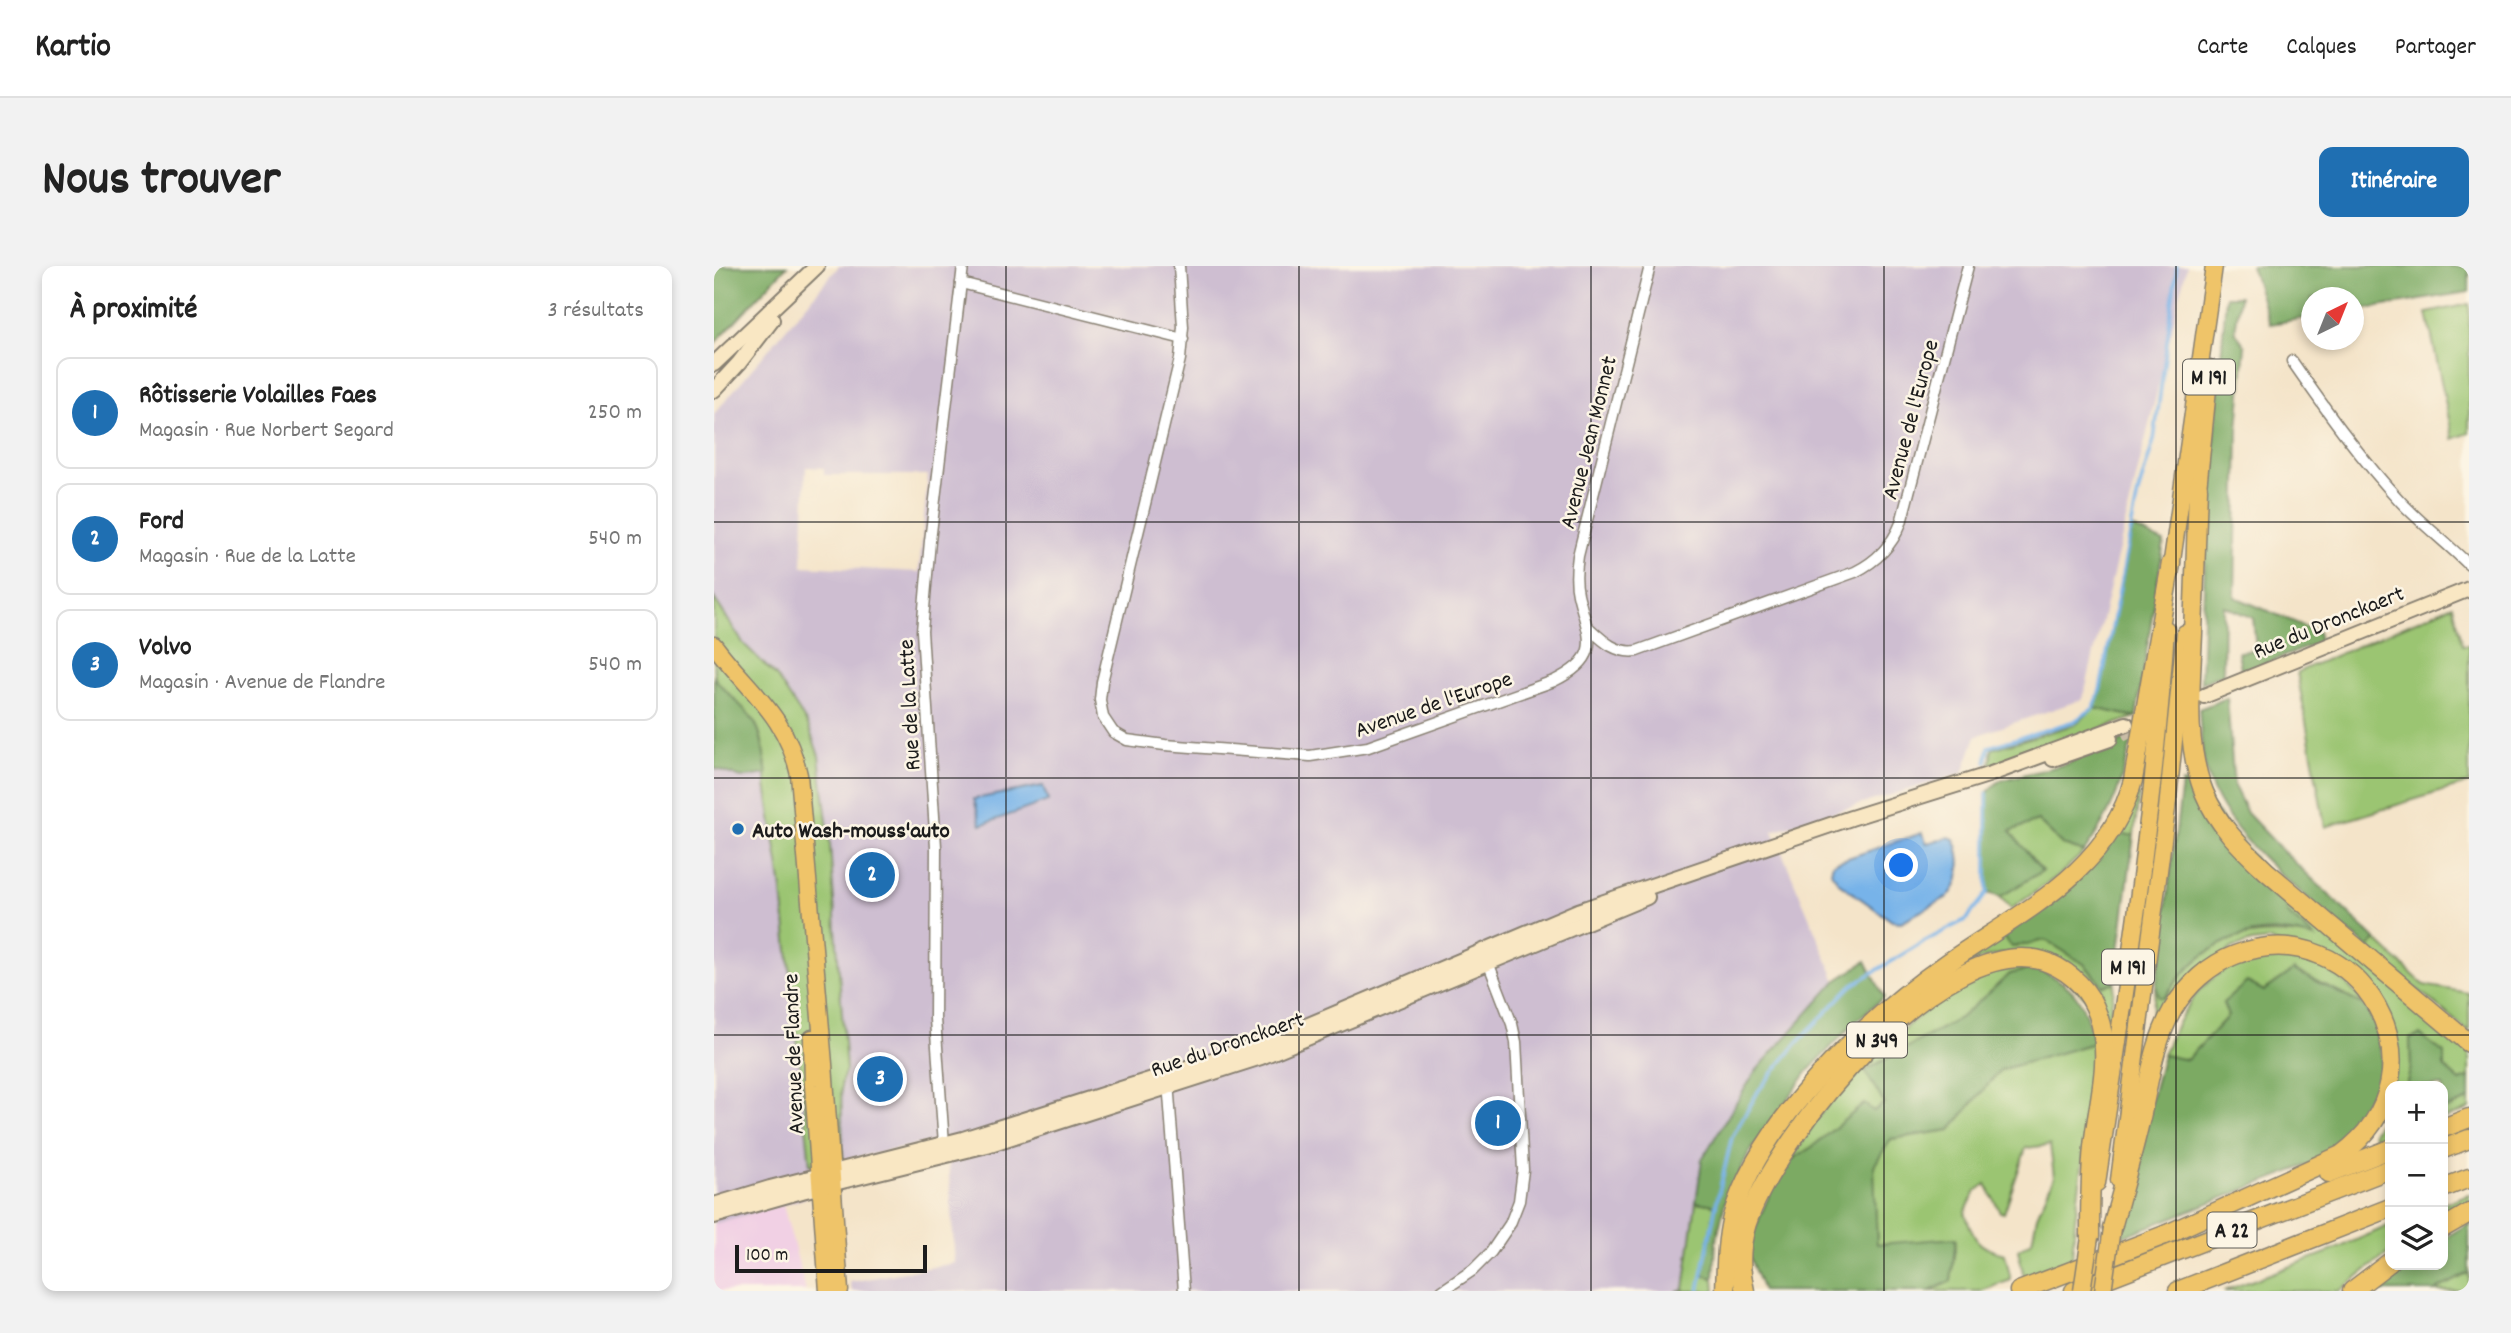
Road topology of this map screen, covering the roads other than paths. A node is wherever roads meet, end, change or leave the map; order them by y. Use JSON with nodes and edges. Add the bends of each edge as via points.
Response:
{"nodes":[{"id":1,"x":817,"y":266,"type":"edge"},
{"id":2,"x":963,"y":266,"type":"edge"},
{"id":3,"x":1179,"y":266,"type":"edge"},
{"id":4,"x":1650,"y":266,"type":"edge"},
{"id":5,"x":1968,"y":266,"type":"edge"},
{"id":6,"x":2214,"y":266,"type":"edge"},
{"id":7,"x":2222,"y":266,"type":"edge"},
{"id":8,"x":961,"y":283,"type":"junction"},
{"id":9,"x":796,"y":288,"type":"junction"},
{"id":10,"x":1183,"y":340,"type":"junction"},
{"id":11,"x":2292,"y":361,"type":"dead end"},
{"id":12,"x":714,"y":365,"type":"edge"},
{"id":13,"x":714,"y":390,"type":"edge"},
{"id":14,"x":2198,"y":488,"type":"junction"},
{"id":15,"x":2171,"y":562,"type":"junction"},
{"id":16,"x":2469,"y":565,"type":"edge"},
{"id":17,"x":2469,"y":589,"type":"edge"},
{"id":18,"x":1589,"y":628,"type":"junction"},
{"id":19,"x":714,"y":645,"type":"edge"},
{"id":20,"x":2204,"y":696,"type":"dead end"},
{"id":21,"x":2124,"y":729,"type":"tunnel mouth"},
{"id":22,"x":1486,"y":956,"type":"junction"},
{"id":23,"x":2469,"y":1043,"type":"edge"},
{"id":24,"x":1168,"y":1081,"type":"junction"},
{"id":25,"x":2469,"y":1118,"type":"edge"},
{"id":26,"x":2448,"y":1126,"type":"edge"},
{"id":27,"x":2469,"y":1139,"type":"edge"},
{"id":28,"x":944,"y":1144,"type":"junction"},
{"id":29,"x":2448,"y":1147,"type":"edge"},
{"id":30,"x":2385,"y":1151,"type":"edge"},
{"id":31,"x":2385,"y":1171,"type":"edge"},
{"id":32,"x":2469,"y":1178,"type":"edge"},
{"id":33,"x":827,"y":1179,"type":"junction"},
{"id":34,"x":2448,"y":1186,"type":"edge"},
{"id":35,"x":714,"y":1205,"type":"edge"},
{"id":36,"x":2385,"y":1210,"type":"edge"},
{"id":37,"x":2469,"y":1213,"type":"edge"},
{"id":38,"x":714,"y":1216,"type":"edge"},
{"id":39,"x":2448,"y":1225,"type":"edge"},
{"id":40,"x":2112,"y":1228,"type":"junction"},
{"id":41,"x":2165,"y":1235,"type":"junction"},
{"id":42,"x":2090,"y":1237,"type":"junction"},
{"id":43,"x":2385,"y":1266,"type":"edge"},
{"id":44,"x":828,"y":1291,"type":"edge"},
{"id":45,"x":840,"y":1291,"type":"edge"},
{"id":46,"x":1184,"y":1291,"type":"edge"},
{"id":47,"x":1442,"y":1291,"type":"edge"},
{"id":48,"x":1725,"y":1291,"type":"edge"},
{"id":49,"x":1745,"y":1291,"type":"edge"},
{"id":50,"x":2018,"y":1291,"type":"edge"},
{"id":51,"x":2074,"y":1291,"type":"edge"},
{"id":52,"x":2082,"y":1291,"type":"edge"},
{"id":53,"x":2103,"y":1291,"type":"edge"},
{"id":54,"x":2178,"y":1291,"type":"edge"},
{"id":55,"x":2352,"y":1291,"type":"edge"}],
"edges":[{"from":1,"to":9,"type":"main road"},
{"from":2,"to":8,"type":"street","name":"Rue de la Latte"},
{"from":3,"to":10,"type":"street","name":"Avenue de l'Europe"},
{"from":4,"to":18,"type":"street","name":"Avenue Jean Monnet","via":[[1576,567],[1578,596]]},
{"from":5,"to":18,"type":"street","name":"Avenue de l'Europe","via":[[1901,523],[1883,553],[1855,572],[1637,651],[1617,649]]},
{"from":6,"to":15,"type":"main road","number":"M 191"},
{"from":7,"to":14,"type":"main road","number":"M 191"},
{"from":8,"to":10,"type":"street"},
{"from":8,"to":28,"type":"street","name":"Rue de la Latte","via":[[922,631],[936,847],[935,1019]]},
{"from":9,"to":12,"type":"main road"},
{"from":9,"to":13,"type":"main road"},
{"from":10,"to":18,"type":"street","name":"Avenue de l'Europe","via":[[1102,682],[1103,717],[1118,736],[1154,744],[1298,756],[1357,750],[1571,673],[1586,653]]},
{"from":11,"to":16,"type":"street","via":[[2382,481]]},
{"from":14,"to":23,"type":"highway","via":[[2191,722],[2195,762],[2205,794],[2235,841],[2266,871]]},
{"from":14,"to":40,"type":"main road","number":"M 191","via":[[2170,784]]},
{"from":15,"to":42,"type":"main road","number":"M 191","via":[[2160,710]]},
{"from":15,"to":48,"type":"highway","via":[[2133,780],[2112,831],[2062,885],[1896,1002],[1809,1088],[1765,1149],[1740,1194],[1728,1239]]},
{"from":17,"to":20,"type":"main road","name":"Rue du Dronckaert"},
{"from":19,"to":33,"type":"main road","name":"Avenue de Flandre","via":[[766,705],[792,749],[800,786],[811,930],[813,1085]]},
{"from":21,"to":22,"type":"main road","name":"Rue du Dronckaert","via":[[1578,911]]},
{"from":22,"to":24,"type":"main road","name":"Rue du Dronckaert"},
{"from":22,"to":47,"type":"street","via":[[1516,1042],[1523,1181],[1515,1212],[1498,1244],[1473,1270]]},
{"from":24,"to":28,"type":"main road","name":"Rue du Dronckaert"},
{"from":24,"to":33,"type":"main road","name":"Rue du Dronckaert","via":[[987,1145]]},
{"from":24,"to":46,"type":"street"},
{"from":25,"to":26,"type":"highway"},
{"from":27,"to":29,"type":"highway"},
{"from":28,"to":33,"type":"main road","name":"Rue du Dronckaert"},
{"from":30,"to":41,"type":"highway"},
{"from":31,"to":51,"type":"highway","number":"A 22"},
{"from":32,"to":34,"type":"highway"},
{"from":33,"to":35,"type":"main road","name":"Rue du Dronckaert"},
{"from":33,"to":38,"type":"main road","name":"Rue du Dronckaert"},
{"from":33,"to":44,"type":"main road"},
{"from":33,"to":45,"type":"main road"},
{"from":36,"to":54,"type":"highway","number":"A 22"},
{"from":37,"to":39,"type":"highway"},
{"from":40,"to":41,"type":"highway","via":[[2152,1060],[2172,1010],[2190,986],[2213,966],[2261,948],[2310,951],[2340,966],[2375,1003],[2392,1050],[2386,1096],[2373,1124],[2352,1148],[2326,1164]]},
{"from":40,"to":53,"type":"main road","number":"M 191","bridge":true},
{"from":41,"to":50,"type":"highway"},
{"from":42,"to":49,"type":"highway","number":"N 349","via":[[2091,1165],[2104,1057],[2098,1015],[2080,984],[2060,968],[2028,958],[2003,960],[1973,970],[1915,1007],[1854,1062],[1818,1103],[1756,1201],[1742,1245]]},
{"from":42,"to":52,"type":"main road","number":"M 191","bridge":true},
{"from":43,"to":55,"type":"highway"}]}
